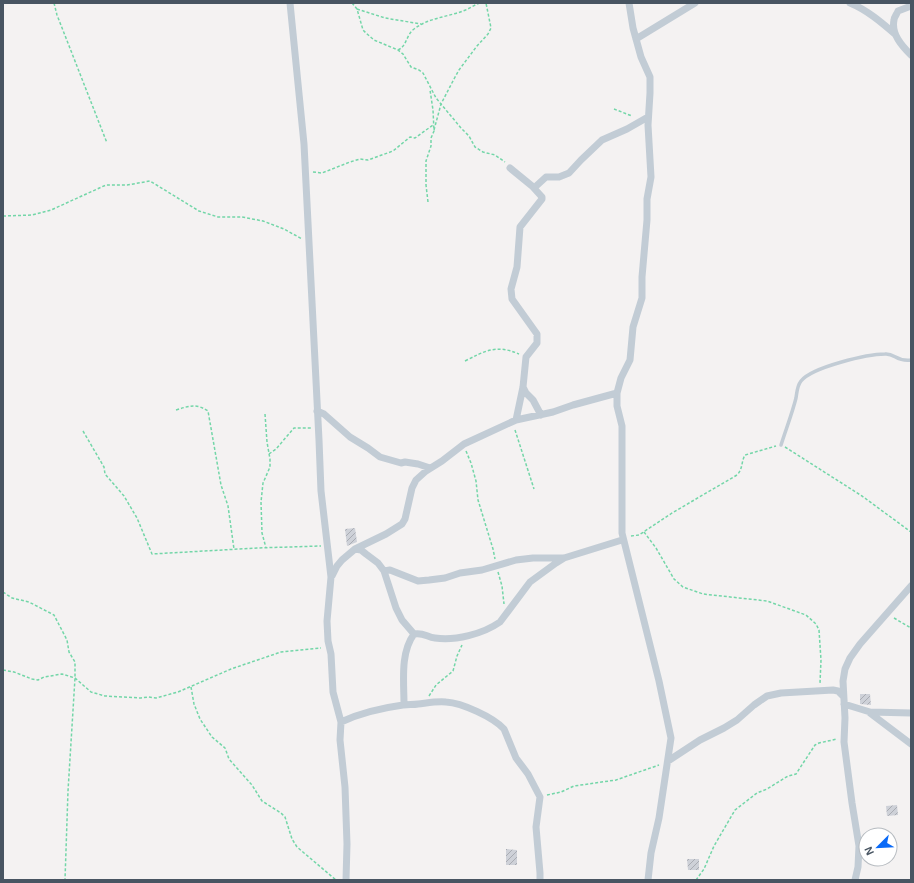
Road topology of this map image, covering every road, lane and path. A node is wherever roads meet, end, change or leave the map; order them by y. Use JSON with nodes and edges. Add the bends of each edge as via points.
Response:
{"nodes":[{"id":1,"x":54,"y":3,"type":"edge"},
{"id":2,"x":290,"y":3,"type":"edge"},
{"id":3,"x":352,"y":3,"type":"edge"},
{"id":4,"x":480,"y":3,"type":"edge"},
{"id":5,"x":486,"y":3,"type":"edge"},
{"id":6,"x":629,"y":3,"type":"edge"},
{"id":7,"x":695,"y":3,"type":"edge"},
{"id":8,"x":850,"y":3,"type":"edge"},
{"id":9,"x":911,"y":6,"type":"edge"},
{"id":10,"x":357,"y":9,"type":"junction"},
{"id":11,"x":421,"y":24,"type":"junction"},
{"id":12,"x":895,"y":34,"type":"junction"},
{"id":13,"x":636,"y":39,"type":"junction"},
{"id":14,"x":398,"y":50,"type":"junction"},
{"id":15,"x":911,"y":55,"type":"edge"},
{"id":16,"x":430,"y":88,"type":"junction"},
{"id":17,"x":441,"y":104,"type":"junction"},
{"id":18,"x":614,"y":109,"type":"dead end"},
{"id":19,"x":647,"y":117,"type":"junction"},
{"id":20,"x":433,"y":125,"type":"junction"},
{"id":21,"x":434,"y":130,"type":"junction"},
{"id":22,"x":107,"y":143,"type":"dead end"},
{"id":23,"x":510,"y":168,"type":"joint"},
{"id":24,"x":305,"y":170,"type":"junction"},
{"id":25,"x":534,"y":188,"type":"junction"},
{"id":26,"x":428,"y":202,"type":"dead end"},
{"id":27,"x":3,"y":216,"type":"edge"},
{"id":28,"x":308,"y":242,"type":"junction"},
{"id":29,"x":526,"y":356,"type":"junction"},
{"id":30,"x":911,"y":360,"type":"edge"},
{"id":31,"x":464,"y":361,"type":"dead end"},
{"id":32,"x":523,"y":387,"type":"junction"},
{"id":33,"x":617,"y":394,"type":"junction"},
{"id":34,"x":176,"y":410,"type":"dead end"},
{"id":35,"x":317,"y":411,"type":"junction"},
{"id":36,"x":265,"y":414,"type":"dead end"},
{"id":37,"x":541,"y":415,"type":"junction"},
{"id":38,"x":514,"y":421,"type":"junction"},
{"id":39,"x":318,"y":427,"type":"junction"},
{"id":40,"x":83,"y":431,"type":"dead end"},
{"id":41,"x":464,"y":444,"type":"junction"},
{"id":42,"x":781,"y":445,"type":"junction"},
{"id":43,"x":269,"y":454,"type":"junction"},
{"id":44,"x":430,"y":468,"type":"junction"},
{"id":45,"x":534,"y":489,"type":"dead end"},
{"id":46,"x":644,"y":532,"type":"junction"},
{"id":47,"x":911,"y":532,"type":"edge"},
{"id":48,"x":622,"y":537,"type":"junction"},
{"id":49,"x":328,"y":546,"type":"junction"},
{"id":50,"x":266,"y":548,"type":"junction"},
{"id":51,"x":234,"y":549,"type":"junction"},
{"id":52,"x":355,"y":550,"type":"junction"},
{"id":53,"x":564,"y":558,"type":"junction"},
{"id":54,"x":496,"y":565,"type":"junction"},
{"id":55,"x":384,"y":571,"type":"junction"},
{"id":56,"x":331,"y":577,"type":"junction"},
{"id":57,"x":911,"y":586,"type":"edge"},
{"id":58,"x":3,"y":592,"type":"edge"},
{"id":59,"x":888,"y":613,"type":"junction"},
{"id":60,"x":502,"y":620,"type":"junction"},
{"id":61,"x":911,"y":628,"type":"edge"},
{"id":62,"x":414,"y":634,"type":"junction"},
{"id":63,"x":469,"y":635,"type":"junction"},
{"id":64,"x":329,"y":647,"type":"junction"},
{"id":65,"x":3,"y":670,"type":"edge"},
{"id":66,"x":75,"y":678,"type":"junction"},
{"id":67,"x":191,"y":686,"type":"junction"},
{"id":68,"x":820,"y":690,"type":"junction"},
{"id":69,"x":844,"y":700,"type":"junction"},
{"id":70,"x":426,"y":703,"type":"junction"},
{"id":71,"x":404,"y":704,"type":"junction"},
{"id":72,"x":870,"y":712,"type":"junction"},
{"id":73,"x":911,"y":713,"type":"edge"},
{"id":74,"x":341,"y":722,"type":"junction"},
{"id":75,"x":844,"y":737,"type":"junction"},
{"id":76,"x":911,"y":744,"type":"edge"},
{"id":77,"x":668,"y":761,"type":"junction"},
{"id":78,"x":540,"y":797,"type":"junction"},
{"id":79,"x":65,"y":880,"type":"edge"},
{"id":80,"x":336,"y":880,"type":"edge"},
{"id":81,"x":346,"y":880,"type":"edge"},
{"id":82,"x":540,"y":880,"type":"edge"},
{"id":83,"x":648,"y":880,"type":"edge"},
{"id":84,"x":696,"y":880,"type":"edge"},
{"id":85,"x":855,"y":880,"type":"edge"}],
"edges":[{"from":1,"to":22,"type":"path"},
{"from":2,"to":24,"type":"street"},
{"from":3,"to":10,"type":"path"},
{"from":4,"to":11,"type":"path","via":[[464,11]]},
{"from":5,"to":17,"type":"path","via":[[491,28],[459,70]]},
{"from":6,"to":13,"type":"street","via":[[630,19]]},
{"from":7,"to":13,"type":"street"},
{"from":8,"to":12,"type":"street","via":[[877,19]]},
{"from":9,"to":12,"type":"street","via":[[898,11],[894,20]]},
{"from":10,"to":11,"type":"path","via":[[385,18]]},
{"from":10,"to":14,"type":"path","via":[[363,30],[369,36],[383,45]]},
{"from":11,"to":14,"type":"path","via":[[410,32],[402,49]]},
{"from":12,"to":15,"type":"street"},
{"from":13,"to":19,"type":"street","via":[[650,78]]},
{"from":14,"to":16,"type":"path","via":[[411,68],[423,73]]},
{"from":16,"to":17,"type":"path"},
{"from":16,"to":20,"type":"path"},
{"from":17,"to":21,"type":"path"},
{"from":17,"to":23,"type":"path","via":[[470,136],[475,147],[495,155]]},
{"from":18,"to":19,"type":"path","via":[[629,116]]},
{"from":19,"to":25,"type":"street","via":[[602,140],[569,173],[559,177],[546,177]]},
{"from":19,"to":33,"type":"street","via":[[651,177],[647,199],[642,298],[633,327],[630,360]]},
{"from":20,"to":21,"type":"path"},
{"from":20,"to":24,"type":"path","via":[[415,138],[410,137],[393,151],[368,160],[350,162],[322,173]]},
{"from":21,"to":26,"type":"path","via":[[426,161]]},
{"from":23,"to":25,"type":"street"},
{"from":24,"to":28,"type":"street"},
{"from":25,"to":29,"type":"street","via":[[542,199],[520,227],[517,267],[511,289],[512,300],[537,334],[537,344]]},
{"from":27,"to":28,"type":"path","via":[[32,215],[51,210],[106,185],[127,185],[150,180],[199,211],[218,217],[242,217],[263,221]]},
{"from":28,"to":35,"type":"street"},
{"from":29,"to":31,"type":"path","via":[[499,348]]},
{"from":29,"to":32,"type":"street"},
{"from":30,"to":42,"type":"lane","via":[[900,361],[888,353],[864,356],[834,364],[805,377],[800,381]]},
{"from":32,"to":37,"type":"street"},
{"from":32,"to":38,"type":"street"},
{"from":33,"to":37,"type":"street"},
{"from":33,"to":48,"type":"street","via":[[622,426]]},
{"from":34,"to":51,"type":"path","via":[[200,406],[208,412],[221,485],[228,506]]},
{"from":35,"to":39,"type":"street"},
{"from":35,"to":44,"type":"street","via":[[324,414],[350,438],[380,457]]},
{"from":36,"to":43,"type":"path"},
{"from":37,"to":38,"type":"street"},
{"from":38,"to":41,"type":"street"},
{"from":38,"to":45,"type":"path"},
{"from":39,"to":43,"type":"path","via":[[294,428]]},
{"from":39,"to":49,"type":"street","via":[[321,491]]},
{"from":40,"to":51,"type":"path","via":[[104,467],[105,474],[124,496],[137,518],[152,554]]},
{"from":41,"to":44,"type":"street"},
{"from":41,"to":54,"type":"path","via":[[472,463],[478,500]]},
{"from":42,"to":46,"type":"path","via":[[745,455],[741,471],[737,475]]},
{"from":42,"to":47,"type":"path","via":[[862,496]]},
{"from":43,"to":50,"type":"path","via":[[270,467],[262,483],[261,502],[262,532]]},
{"from":44,"to":52,"type":"street","via":[[414,483],[402,524]]},
{"from":46,"to":48,"type":"path","via":[[634,537]]},
{"from":46,"to":68,"type":"path","via":[[674,579],[683,587],[703,594],[766,601],[806,615],[819,630]]},
{"from":48,"to":53,"type":"street"},
{"from":48,"to":77,"type":"street","via":[[670,729]]},
{"from":49,"to":50,"type":"path"},
{"from":49,"to":56,"type":"street"},
{"from":50,"to":51,"type":"path"},
{"from":52,"to":55,"type":"street","via":[[361,550]]},
{"from":52,"to":56,"type":"street","via":[[342,560]]},
{"from":53,"to":54,"type":"street","via":[[533,558]]},
{"from":53,"to":60,"type":"street","via":[[530,582]]},
{"from":54,"to":55,"type":"street","via":[[444,578],[418,581],[390,570]]},
{"from":54,"to":60,"type":"path","via":[[505,609]]},
{"from":55,"to":62,"type":"street","via":[[399,614]]},
{"from":56,"to":64,"type":"street","via":[[327,621]]},
{"from":57,"to":59,"type":"street"},
{"from":58,"to":66,"type":"path","via":[[54,614],[75,662]]},
{"from":59,"to":61,"type":"path"},
{"from":59,"to":69,"type":"street","via":[[850,658],[843,680]]},
{"from":60,"to":63,"type":"street","via":[[494,627]]},
{"from":62,"to":63,"type":"street","via":[[444,639]]},
{"from":62,"to":71,"type":"street","via":[[408,643],[405,663]]},
{"from":63,"to":70,"type":"path","via":[[457,656],[453,671],[436,685]]},
{"from":64,"to":67,"type":"path","via":[[281,652]]},
{"from":64,"to":74,"type":"street","via":[[333,692]]},
{"from":65,"to":66,"type":"path","via":[[38,680],[62,674]]},
{"from":66,"to":67,"type":"path","via":[[91,692],[105,696],[163,697]]},
{"from":66,"to":79,"type":"path"},
{"from":67,"to":80,"type":"path","via":[[194,704],[207,731],[225,748],[229,759],[252,785],[262,801],[285,817],[297,847]]},
{"from":68,"to":69,"type":"street","via":[[838,691]]},
{"from":68,"to":77,"type":"street","via":[[767,696],[737,720]]},
{"from":69,"to":72,"type":"street"},
{"from":69,"to":75,"type":"street"},
{"from":70,"to":71,"type":"street"},
{"from":70,"to":78,"type":"street","via":[[453,703],[490,718],[504,728],[516,758]]},
{"from":71,"to":74,"type":"street","via":[[355,715]]},
{"from":72,"to":73,"type":"street"},
{"from":72,"to":76,"type":"street"},
{"from":74,"to":81,"type":"street","via":[[340,740],[347,822]]},
{"from":75,"to":84,"type":"path","via":[[818,743],[796,774],[757,793],[734,810]]},
{"from":75,"to":85,"type":"street","via":[[859,846]]},
{"from":77,"to":78,"type":"path","via":[[616,780],[574,786]]},
{"from":77,"to":83,"type":"street"},
{"from":78,"to":82,"type":"street","via":[[536,827]]}]}
